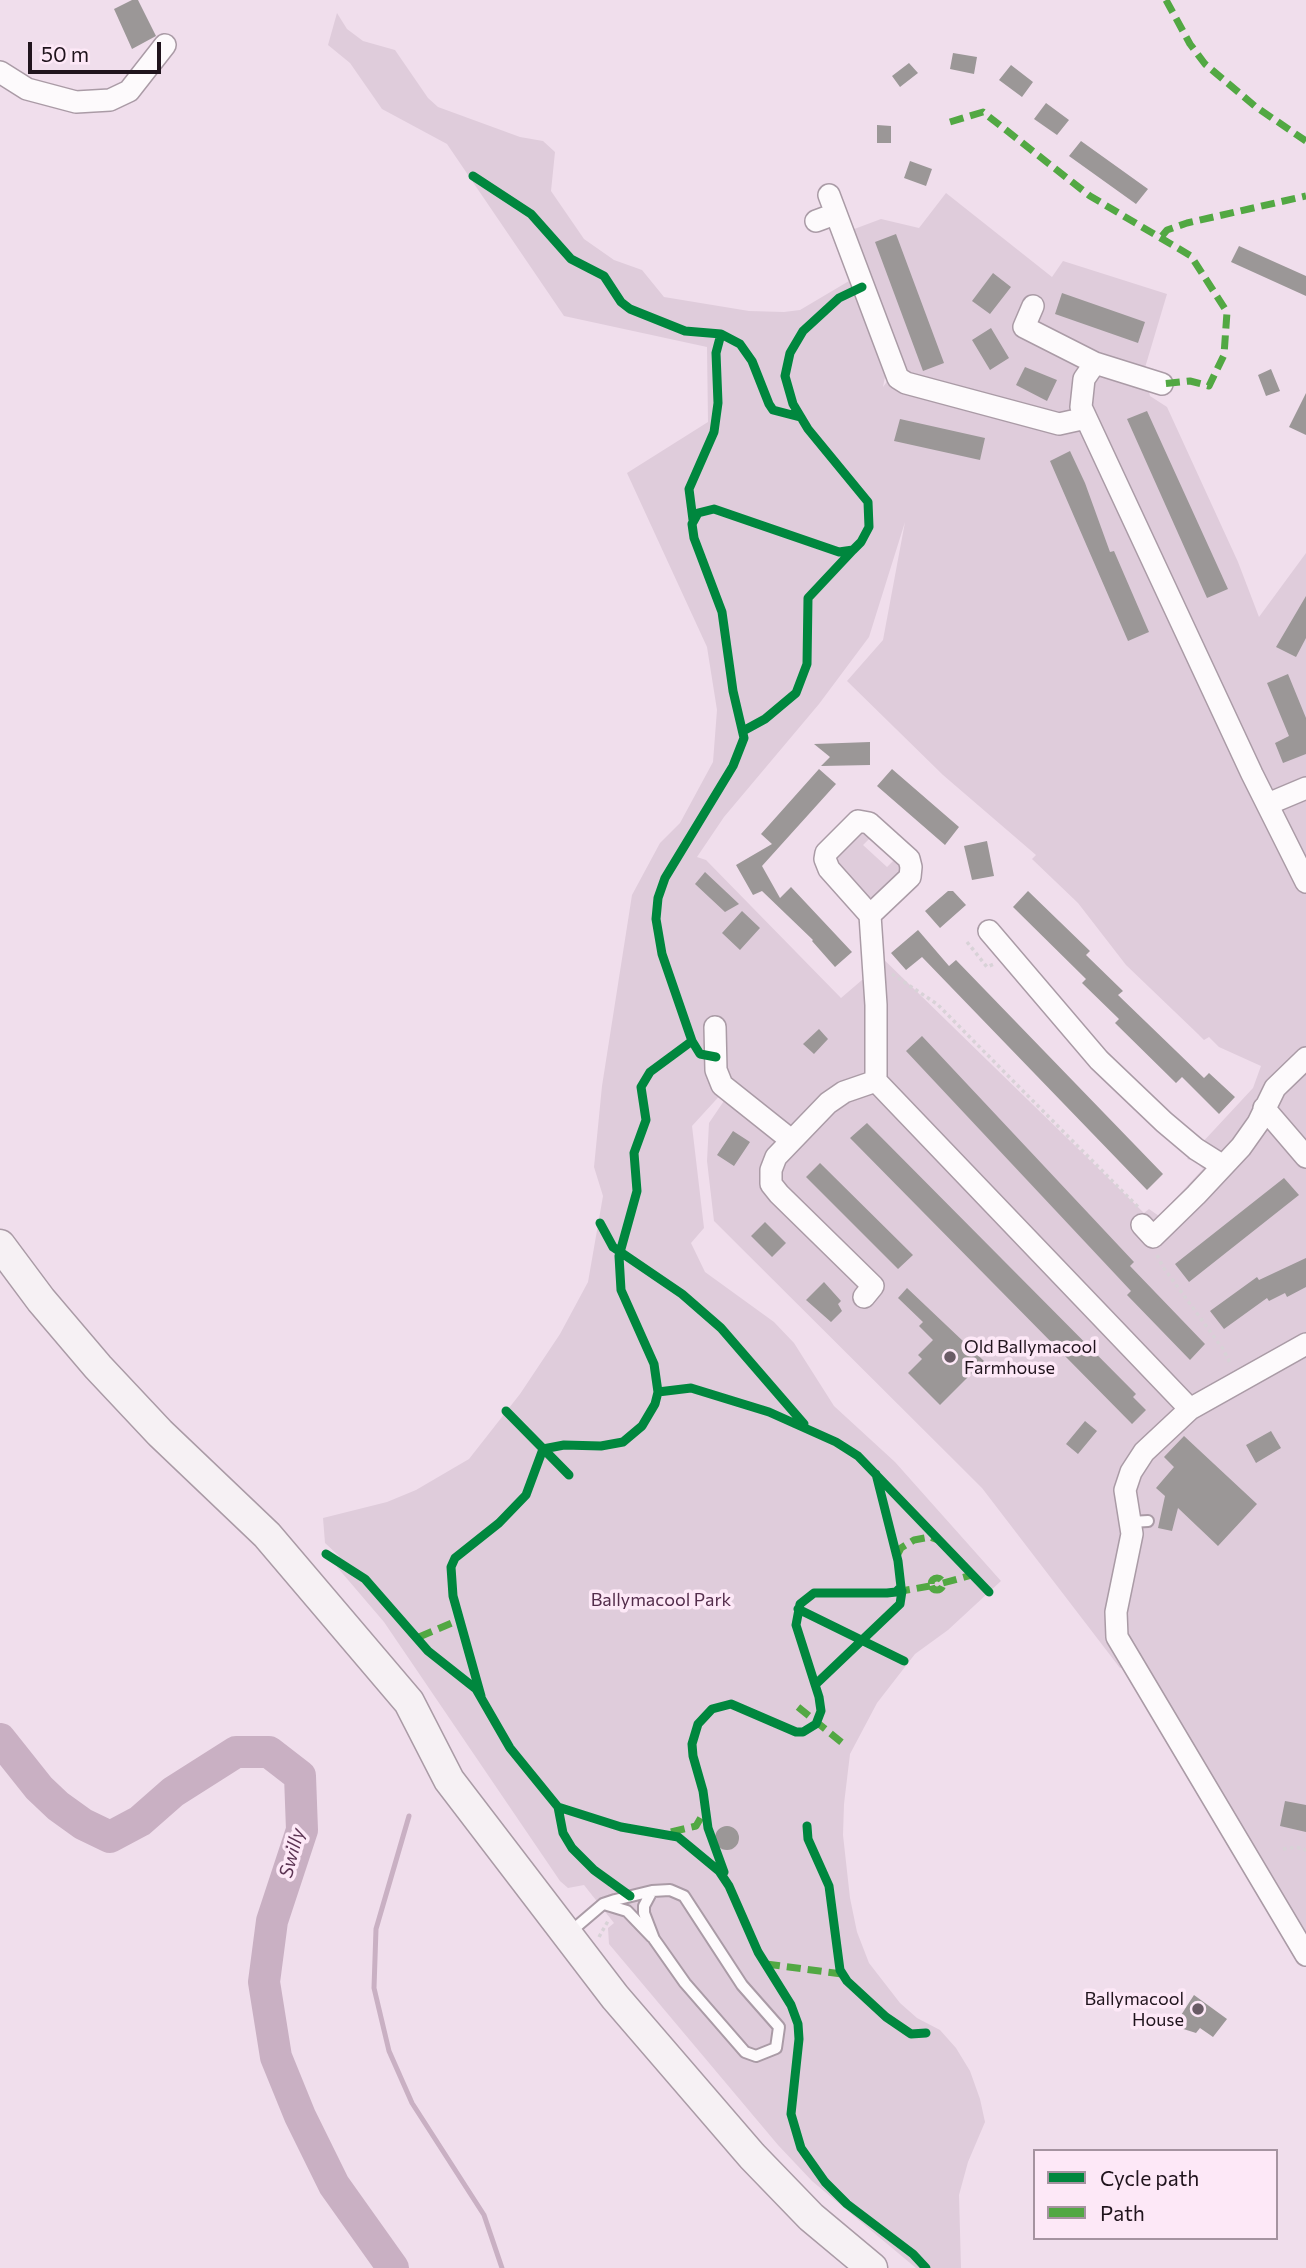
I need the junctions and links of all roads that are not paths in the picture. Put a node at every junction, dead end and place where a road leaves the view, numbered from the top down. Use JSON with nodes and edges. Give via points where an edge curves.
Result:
{"nodes":[{"id":1,"x":165,"y":45,"type":"dead end"},
{"id":2,"x":0,"y":72,"type":"edge"},
{"id":3,"x":827,"y":210,"type":"dead end"},
{"id":4,"x":1033,"y":306,"type":"dead end"},
{"id":5,"x":1095,"y":363,"type":"junction"},
{"id":6,"x":1162,"y":384,"type":"dead end"},
{"id":7,"x":1086,"y":418,"type":"junction"},
{"id":8,"x":1306,"y":789,"type":"edge"},
{"id":9,"x":1268,"y":804,"type":"junction"},
{"id":10,"x":1306,"y":882,"type":"edge"},
{"id":11,"x":870,"y":915,"type":"dead end"},
{"id":12,"x":989,"y":931,"type":"dead end"},
{"id":13,"x":715,"y":1027,"type":"dead end"},
{"id":14,"x":1306,"y":1058,"type":"edge"},
{"id":15,"x":876,"y":1081,"type":"junction"},
{"id":16,"x":1264,"y":1108,"type":"junction"},
{"id":17,"x":791,"y":1140,"type":"junction"},
{"id":18,"x":1306,"y":1157,"type":"edge"},
{"id":19,"x":1223,"y":1166,"type":"junction"},
{"id":20,"x":1142,"y":1225,"type":"road end"},
{"id":21,"x":0,"y":1245,"type":"edge"},
{"id":22,"x":863,"y":1297,"type":"dead end"},
{"id":23,"x":1306,"y":1344,"type":"edge"},
{"id":24,"x":1190,"y":1409,"type":"junction"},
{"id":25,"x":652,"y":1891,"type":"junction"},
{"id":26,"x":603,"y":1904,"type":"junction"},
{"id":27,"x":567,"y":1935,"type":"junction"},
{"id":28,"x":654,"y":1939,"type":"junction"},
{"id":29,"x":1306,"y":1955,"type":"edge"},
{"id":30,"x":872,"y":2268,"type":"edge"}],
"edges":[{"from":1,"to":2,"type":"street","via":[[129,91],[110,100],[76,102],[51,96],[27,89]]},
{"from":3,"to":7,"type":"street","via":[[898,377],[906,383],[1059,424]]},
{"from":4,"to":5,"type":"street","via":[[1024,327]]},
{"from":5,"to":6,"type":"street"},
{"from":5,"to":7,"type":"street","via":[[1080,392]]},
{"from":7,"to":9,"type":"street"},
{"from":8,"to":9,"type":"street"},
{"from":9,"to":10,"type":"street"},
{"from":11,"to":15,"type":"street"},
{"from":12,"to":19,"type":"street","via":[[1099,1060],[1164,1122]]},
{"from":13,"to":17,"type":"street","via":[[716,1070],[722,1085]]},
{"from":14,"to":16,"type":"street","via":[[1275,1087]]},
{"from":15,"to":17,"type":"street","via":[[844,1092]]},
{"from":15,"to":24,"type":"street"},
{"from":16,"to":18,"type":"street"},
{"from":16,"to":19,"type":"street","via":[[1241,1147]]},
{"from":17,"to":22,"type":"street","via":[[776,1157],[771,1184],[873,1286]]},
{"from":19,"to":20,"type":"street","via":[[1153,1237]]},
{"from":21,"to":27,"type":"main road","via":[[98,1367],[267,1535],[409,1702],[449,1780]]},
{"from":23,"to":24,"type":"street"},
{"from":24,"to":29,"type":"street","via":[[1144,1452],[1131,1472],[1125,1490],[1140,1521],[1132,1534],[1115,1625],[1122,1650]]},
{"from":25,"to":26,"type":"lane"},
{"from":25,"to":28,"type":"lane","via":[[644,1906]]},
{"from":25,"to":28,"type":"lane","via":[[670,1890],[684,1896],[742,1985],[779,2027],[776,2048],[755,2056],[745,2052],[705,2008]]},
{"from":26,"to":27,"type":"lane"},
{"from":26,"to":28,"type":"lane","via":[[627,1911]]},
{"from":27,"to":30,"type":"main road","via":[[752,2156],[811,2217]]}]}
